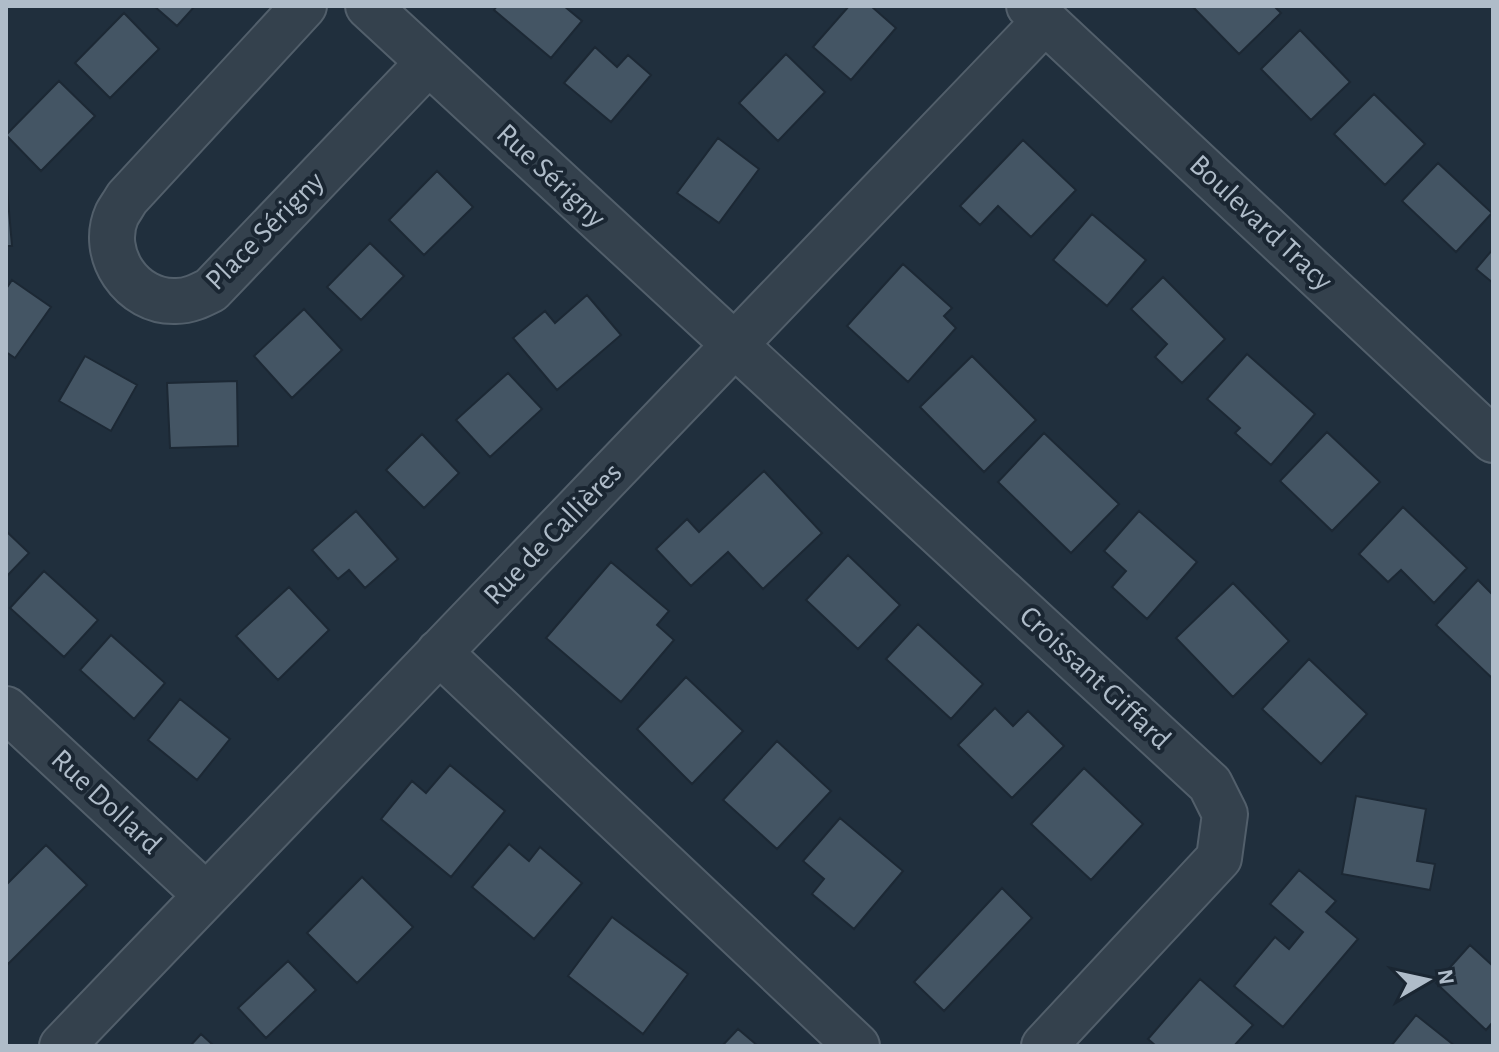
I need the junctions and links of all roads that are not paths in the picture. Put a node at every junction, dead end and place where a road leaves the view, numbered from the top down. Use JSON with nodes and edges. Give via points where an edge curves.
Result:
{"nodes":[{"id":1,"x":304,"y":6,"type":"edge"},
{"id":2,"x":368,"y":6,"type":"edge"},
{"id":3,"x":1037,"y":14,"type":"edge"},
{"id":4,"x":428,"y":63,"type":"junction"},
{"id":5,"x":734,"y":345,"type":"junction"},
{"id":6,"x":1493,"y":440,"type":"edge"},
{"id":7,"x":439,"y":652,"type":"junction"},
{"id":8,"x":6,"y":709,"type":"edge"},
{"id":9,"x":206,"y":895,"type":"junction"},
{"id":10,"x":62,"y":1046,"type":"edge"},
{"id":11,"x":857,"y":1046,"type":"edge"},
{"id":12,"x":1044,"y":1046,"type":"edge"}],
"edges":[{"from":1,"to":4,"type":"street","name":"Place Sérigny","via":[[117,215],[114,255],[122,273],[153,298],[173,302],[211,290]]},
{"from":2,"to":4,"type":"street","name":"Rue Sérigny"},
{"from":3,"to":5,"type":"street","name":"Rue de Callières"},
{"from":3,"to":6,"type":"street","name":"Boulevard Tracy"},
{"from":4,"to":5,"type":"street","name":"Rue Sérigny"},
{"from":5,"to":7,"type":"street","name":"Rue de Callières"},
{"from":5,"to":12,"type":"street","name":"Croissant Giffard","via":[[1210,784],[1225,814],[1219,858]]},
{"from":7,"to":9,"type":"street","name":"Rue de Callières"},
{"from":7,"to":11,"type":"street"},
{"from":8,"to":9,"type":"street","name":"Rue Dollard"},
{"from":9,"to":10,"type":"street","name":"Rue de Callières"}]}
